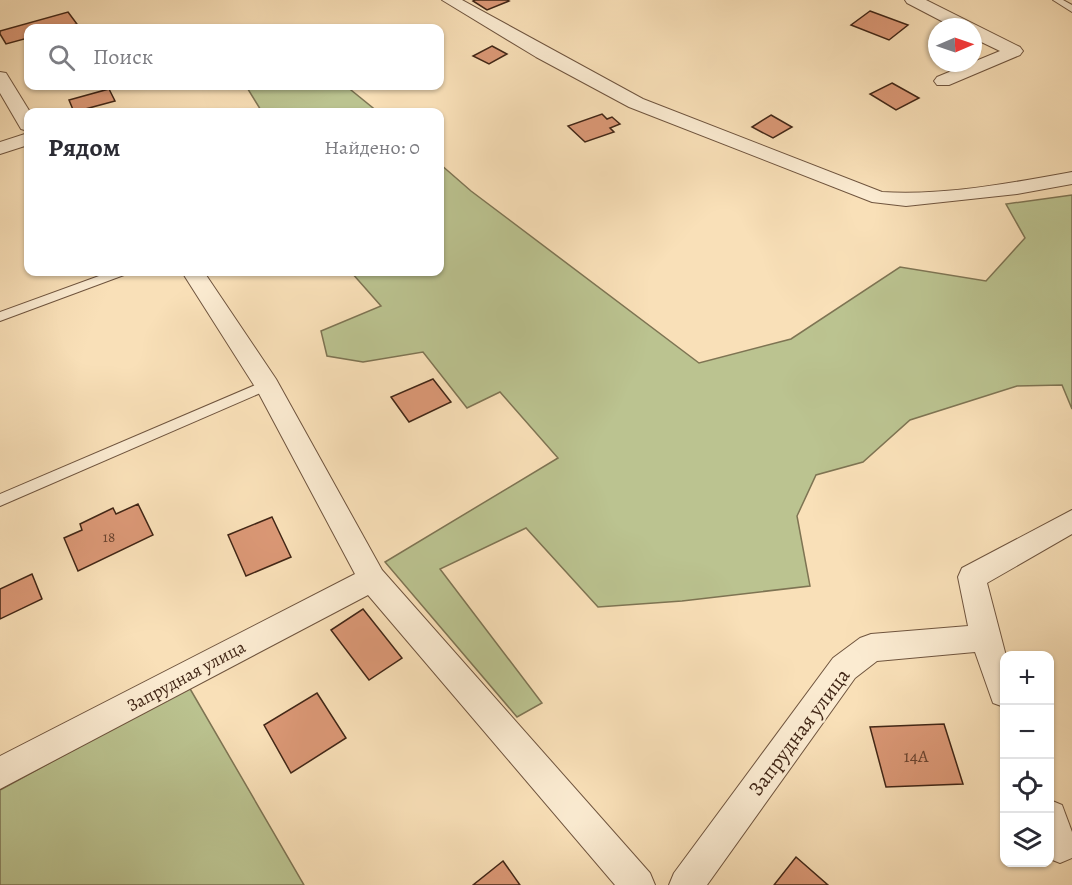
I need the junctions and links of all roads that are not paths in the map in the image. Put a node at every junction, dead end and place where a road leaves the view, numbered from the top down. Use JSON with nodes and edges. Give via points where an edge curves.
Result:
{"nodes":[{"id":1,"x":450,"y":0,"type":"edge"},
{"id":2,"x":913,"y":0,"type":"edge"},
{"id":3,"x":1057,"y":0,"type":"edge"},
{"id":4,"x":1072,"y":9,"type":"edge"},
{"id":5,"x":948,"y":18,"type":"edge"},
{"id":6,"x":982,"y":35,"type":"edge"},
{"id":7,"x":982,"y":65,"type":"edge"},
{"id":8,"x":964,"y":72,"type":"edge"},
{"id":9,"x":0,"y":76,"type":"edge"},
{"id":10,"x":943,"y":81,"type":"dead end"},
{"id":11,"x":24,"y":118,"type":"edge"},
{"id":12,"x":24,"y":140,"type":"edge"},
{"id":13,"x":0,"y":148,"type":"edge"},
{"id":14,"x":1072,"y":178,"type":"edge"},
{"id":15,"x":109,"y":276,"type":"edge"},
{"id":16,"x":196,"y":276,"type":"edge"},
{"id":17,"x":0,"y":317,"type":"edge"},
{"id":18,"x":267,"y":385,"type":"junction"},
{"id":19,"x":0,"y":500,"type":"edge"},
{"id":20,"x":1072,"y":521,"type":"edge"},
{"id":21,"x":372,"y":579,"type":"junction"},
{"id":22,"x":985,"y":639,"type":"junction"},
{"id":23,"x":1000,"y":680,"type":"edge"},
{"id":24,"x":0,"y":773,"type":"edge"},
{"id":25,"x":638,"y":885,"type":"edge"},
{"id":26,"x":686,"y":885,"type":"edge"}],
"edges":[{"from":1,"to":14,"type":"street","via":[[636,103],[879,198],[906,200]]},
{"from":2,"to":5,"type":"street"},
{"from":3,"to":4,"type":"lane"},
{"from":6,"to":7,"type":"street","via":[[1014,51]]},
{"from":8,"to":10,"type":"street"},
{"from":9,"to":11,"type":"street"},
{"from":12,"to":13,"type":"street"},
{"from":15,"to":17,"type":"lane"},
{"from":16,"to":18,"type":"street"},
{"from":18,"to":19,"type":"lane"},
{"from":18,"to":21,"type":"street"},
{"from":20,"to":22,"type":"street","via":[[972,578]]},
{"from":21,"to":24,"type":"street","name":"Запрудная улица"},
{"from":21,"to":25,"type":"street"},
{"from":22,"to":23,"type":"street"},
{"from":22,"to":26,"type":"street","name":"Запрудная улица","via":[[872,648],[844,668]]}]}
